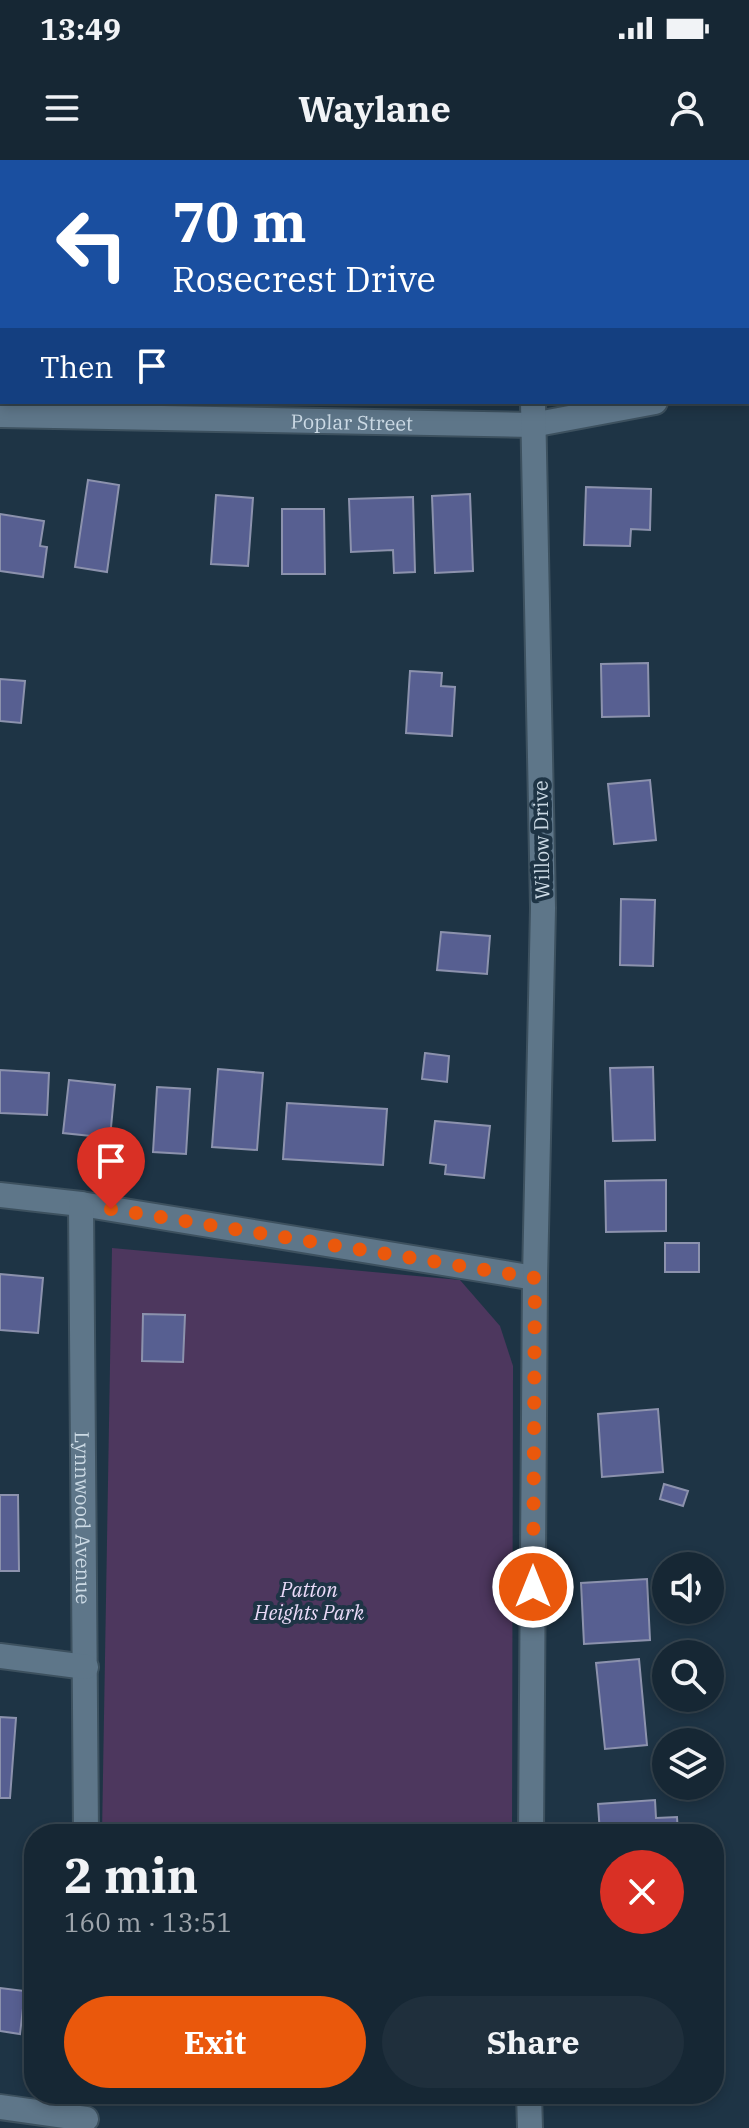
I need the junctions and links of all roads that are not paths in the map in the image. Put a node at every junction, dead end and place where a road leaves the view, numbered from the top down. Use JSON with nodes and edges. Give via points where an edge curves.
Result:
{"nodes":[{"id":1,"x":634,"y":404,"type":"edge"},
{"id":2,"x":532,"y":414,"type":"edge"},
{"id":3,"x":0,"y":415,"type":"edge"},
{"id":4,"x":0,"y":1195,"type":"edge"},
{"id":5,"x":81,"y":1204,"type":"junction"},
{"id":6,"x":535,"y":1278,"type":"junction"},
{"id":7,"x":0,"y":1656,"type":"edge"},
{"id":8,"x":86,"y":1667,"type":"junction"},
{"id":9,"x":86,"y":1824,"type":"edge"},
{"id":10,"x":531,"y":1824,"type":"edge"},
{"id":11,"x":529,"y":2104,"type":"edge"},
{"id":12,"x":0,"y":2107,"type":"edge"},
{"id":13,"x":86,"y":2114,"type":"edge"},
{"id":14,"x":530,"y":2128,"type":"edge"}],
"edges":[{"from":1,"to":2,"type":"street","name":"Poplar Street"},
{"from":2,"to":3,"type":"street","name":"Poplar Street"},
{"from":2,"to":6,"type":"street","name":"Willow Drive","via":[[543,908]]},
{"from":4,"to":5,"type":"street"},
{"from":5,"to":6,"type":"street"},
{"from":5,"to":8,"type":"street","name":"Lynnwood Avenue"},
{"from":6,"to":10,"type":"street","name":"Willow Drive"},
{"from":7,"to":8,"type":"street"},
{"from":8,"to":9,"type":"street","name":"Lynnwood Avenue"},
{"from":11,"to":14,"type":"street"},
{"from":12,"to":13,"type":"street"}]}
